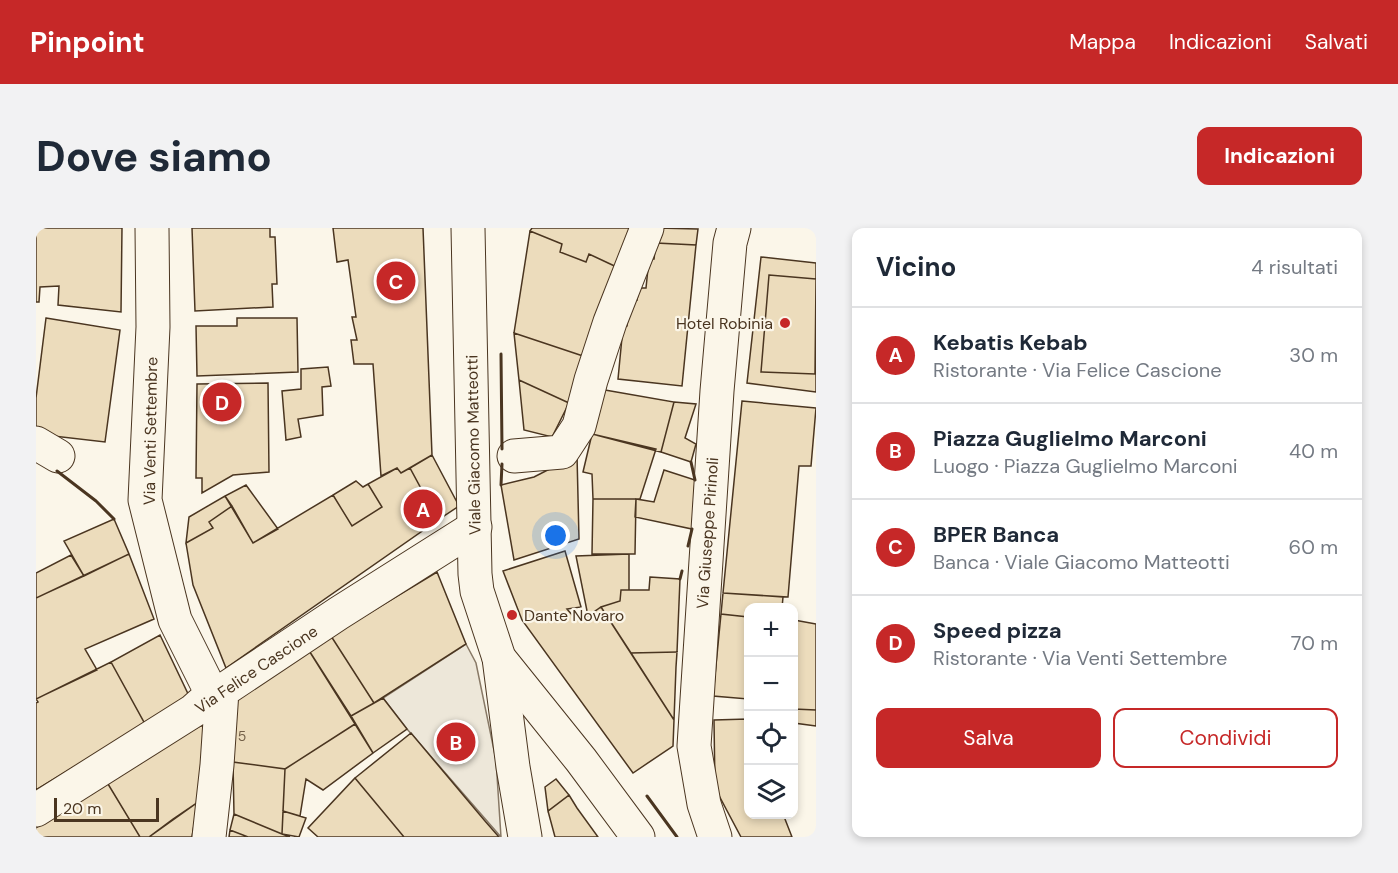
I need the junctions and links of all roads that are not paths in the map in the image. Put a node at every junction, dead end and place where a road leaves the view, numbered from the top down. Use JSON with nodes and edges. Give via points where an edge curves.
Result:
{"nodes":[{"id":1,"x":152,"y":228,"type":"edge"},
{"id":2,"x":468,"y":228,"type":"edge"},
{"id":3,"x":647,"y":228,"type":"edge"},
{"id":4,"x":734,"y":228,"type":"edge"},
{"id":5,"x":514,"y":456,"type":"dead end"},
{"id":6,"x":475,"y":526,"type":"junction"},
{"id":7,"x":499,"y":658,"type":"junction"},
{"id":8,"x":217,"y":692,"type":"junction"},
{"id":9,"x":36,"y":810,"type":"edge"},
{"id":10,"x":522,"y":823,"type":"edge"},
{"id":11,"x":209,"y":837,"type":"edge"},
{"id":12,"x":638,"y":837,"type":"edge"},
{"id":13,"x":715,"y":837,"type":"edge"}],
"edges":[{"from":1,"to":8,"type":"street","name":"Via Venti Settembre","via":[[153,327],[145,500],[175,620]]},
{"from":2,"to":6,"type":"street","name":"Viale Giacomo Matteotti"},
{"from":3,"to":5,"type":"street","via":[[610,322],[579,426],[562,452]]},
{"from":4,"to":13,"type":"street","name":"Via Giuseppe Pirinoli","via":[[717,391],[694,746],[704,804]]},
{"from":6,"to":7,"type":"street","name":"Viale Giacomo Matteotti","via":[[477,591]]},
{"from":6,"to":8,"type":"street","name":"Via Felice Cascione"},
{"from":7,"to":10,"type":"street"},
{"from":7,"to":12,"type":"street"},
{"from":8,"to":9,"type":"street","name":"Via Felice Cascione"},
{"from":8,"to":11,"type":"street","via":[[218,765]]}]}
